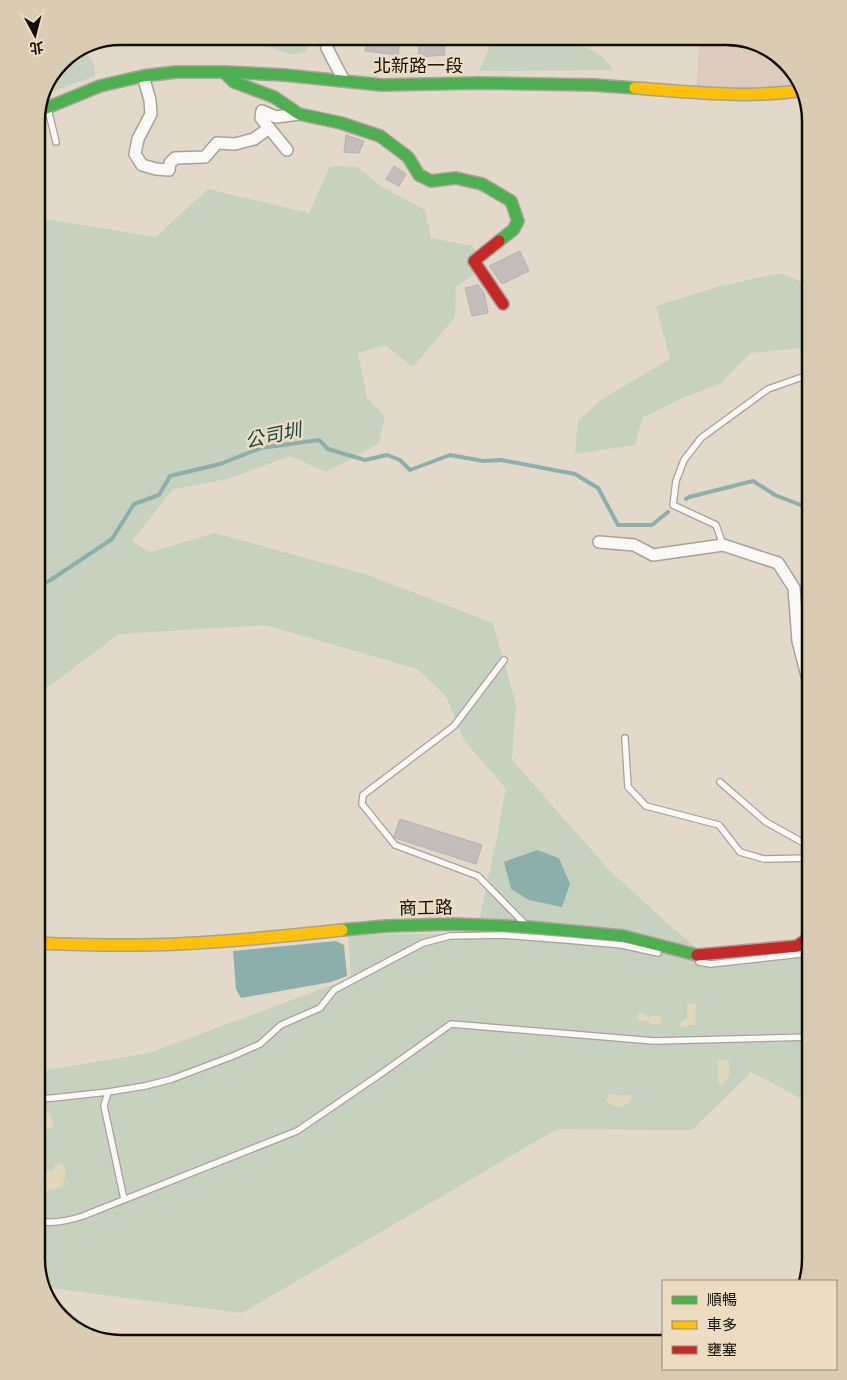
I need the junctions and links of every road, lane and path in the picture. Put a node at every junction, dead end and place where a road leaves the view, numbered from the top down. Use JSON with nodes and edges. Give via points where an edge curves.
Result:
{"nodes":[{"id":1,"x":327,"y":45,"type":"edge"},
{"id":2,"x":224,"y":72,"type":"junction"},
{"id":3,"x":143,"y":76,"type":"junction"},
{"id":4,"x":344,"y":81,"type":"junction"},
{"id":5,"x":796,"y":91,"type":"edge"},
{"id":6,"x":47,"y":108,"type":"edge"},
{"id":7,"x":299,"y":114,"type":"junction"},
{"id":8,"x":45,"y":115,"type":"edge"},
{"id":9,"x":270,"y":128,"type":"junction"},
{"id":10,"x":56,"y":142,"type":"dead end"},
{"id":11,"x":287,"y":150,"type":"dead end"},
{"id":12,"x":504,"y":304,"type":"dead end"},
{"id":13,"x":802,"y":377,"type":"edge"},
{"id":14,"x":599,"y":542,"type":"dead end"},
{"id":15,"x":723,"y":545,"type":"junction"},
{"id":16,"x":802,"y":656,"type":"edge"},
{"id":17,"x":504,"y":660,"type":"dead end"},
{"id":18,"x":625,"y":738,"type":"dead end"},
{"id":19,"x":720,"y":782,"type":"dead end"},
{"id":20,"x":802,"y":842,"type":"edge"},
{"id":21,"x":802,"y":858,"type":"edge"},
{"id":22,"x":528,"y":927,"type":"junction"},
{"id":23,"x":802,"y":942,"type":"edge"},
{"id":24,"x":45,"y":943,"type":"edge"},
{"id":25,"x":661,"y":954,"type":"dead end"},
{"id":26,"x":802,"y":954,"type":"edge"},
{"id":27,"x":691,"y":960,"type":"dead end"},
{"id":28,"x":802,"y":1037,"type":"edge"},
{"id":29,"x":108,"y":1092,"type":"junction"},
{"id":30,"x":45,"y":1098,"type":"edge"},
{"id":31,"x":124,"y":1199,"type":"junction"},
{"id":32,"x":45,"y":1222,"type":"edge"}],
"edges":[{"from":1,"to":4,"type":"street"},
{"from":2,"to":3,"type":"street","name":"北新路一段"},
{"from":2,"to":4,"type":"street","name":"北新路一段"},
{"from":2,"to":7,"type":"street","via":[[234,82],[274,97]]},
{"from":3,"to":6,"type":"street","name":"北新路一段","via":[[100,86]]},
{"from":3,"to":9,"type":"street","via":[[151,114],[136,146],[135,154],[142,165],[169,170],[175,158],[206,157],[217,143],[236,144],[254,140]]},
{"from":4,"to":5,"type":"street","name":"北新路一段","via":[[382,85],[594,85],[729,96]]},
{"from":7,"to":9,"type":"street","via":[[276,117],[262,111],[261,118]]},
{"from":7,"to":12,"type":"street","via":[[380,136],[408,157],[419,175],[431,181],[456,178],[482,184],[511,201],[518,221],[513,230],[474,261]]},
{"from":8,"to":10,"type":"lane"},
{"from":9,"to":11,"type":"street"},
{"from":13,"to":15,"type":"lane","via":[[768,389],[701,438],[684,460],[676,482],[673,505],[716,525]]},
{"from":14,"to":15,"type":"street","via":[[634,545],[653,555]]},
{"from":15,"to":16,"type":"street","via":[[778,564],[794,588]]},
{"from":17,"to":22,"type":"lane","via":[[454,726],[363,795],[362,804],[395,845],[478,876]]},
{"from":18,"to":21,"type":"lane","via":[[628,787],[646,806],[719,825],[740,852],[764,859]]},
{"from":19,"to":20,"type":"lane","via":[[766,822]]},
{"from":22,"to":23,"type":"street","name":"商工路","via":[[623,936],[700,956],[797,946]]},
{"from":22,"to":24,"type":"street","name":"商工路","via":[[386,926],[177,944]]},
{"from":25,"to":29,"type":"lane","via":[[622,946],[503,935],[450,936],[423,943],[334,990],[320,1008],[281,1025],[260,1044],[172,1078]]},
{"from":26,"to":27,"type":"lane","via":[[710,964]]},
{"from":28,"to":31,"type":"lane","via":[[654,1041],[451,1024],[297,1131]]},
{"from":29,"to":30,"type":"lane"},
{"from":29,"to":31,"type":"lane","via":[[104,1106]]},
{"from":31,"to":32,"type":"lane","via":[[63,1222]]}]}
